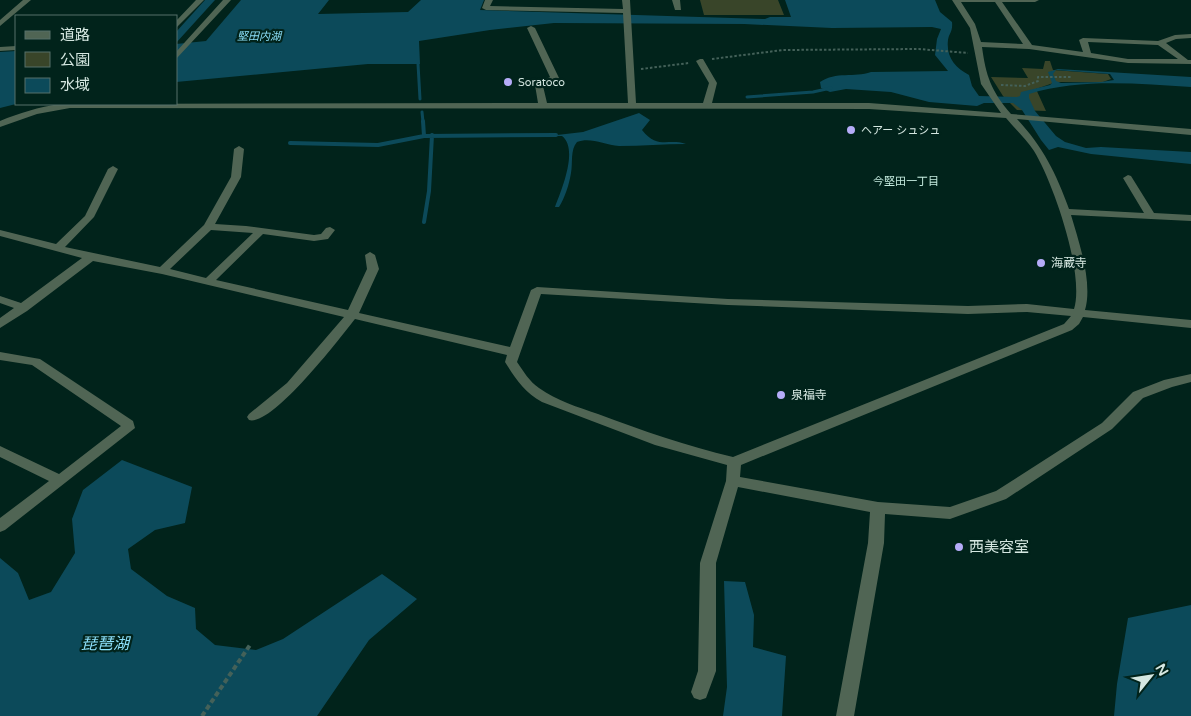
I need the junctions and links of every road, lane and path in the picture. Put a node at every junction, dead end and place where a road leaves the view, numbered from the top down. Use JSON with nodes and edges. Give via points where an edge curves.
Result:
{"nodes":[{"id":1,"x":27,"y":0,"type":"edge"},
{"id":2,"x":200,"y":0,"type":"edge"},
{"id":3,"x":226,"y":0,"type":"edge"},
{"id":4,"x":489,"y":0,"type":"edge"},
{"id":5,"x":626,"y":0,"type":"edge"},
{"id":6,"x":676,"y":0,"type":"edge"},
{"id":7,"x":956,"y":0,"type":"edge"},
{"id":8,"x":1003,"y":0,"type":"edge"},
{"id":9,"x":1035,"y":0,"type":"edge"},
{"id":10,"x":678,"y":8,"type":"dead end"},
{"id":11,"x":627,"y":13,"type":"junction"},
{"id":12,"x":8,"y":17,"type":"edge"},
{"id":13,"x":178,"y":17,"type":"edge"},
{"id":14,"x":185,"y":17,"type":"junction"},
{"id":15,"x":0,"y":24,"type":"edge"},
{"id":16,"x":178,"y":24,"type":"edge"},
{"id":17,"x":531,"y":28,"type":"dead end"},
{"id":18,"x":1191,"y":36,"type":"edge"},
{"id":19,"x":1158,"y":43,"type":"junction"},
{"id":20,"x":977,"y":44,"type":"junction"},
{"id":21,"x":1029,"y":47,"type":"junction"},
{"id":22,"x":15,"y":48,"type":"edge"},
{"id":23,"x":0,"y":49,"type":"edge"},
{"id":24,"x":957,"y":52,"type":"dead end"},
{"id":25,"x":178,"y":55,"type":"edge"},
{"id":26,"x":1088,"y":55,"type":"junction"},
{"id":27,"x":700,"y":61,"type":"junction"},
{"id":28,"x":1188,"y":62,"type":"edge"},
{"id":29,"x":630,"y":69,"type":"junction"},
{"id":30,"x":1072,"y":77,"type":"dead end"},
{"id":31,"x":986,"y":83,"type":"junction"},
{"id":32,"x":134,"y":105,"type":"edge"},
{"id":33,"x":632,"y":105,"type":"junction"},
{"id":34,"x":543,"y":106,"type":"junction"},
{"id":35,"x":707,"y":106,"type":"junction"},
{"id":36,"x":1010,"y":116,"type":"junction"},
{"id":37,"x":0,"y":124,"type":"edge"},
{"id":38,"x":1191,"y":132,"type":"edge"},
{"id":39,"x":239,"y":150,"type":"dead end"},
{"id":40,"x":113,"y":169,"type":"dead end"},
{"id":41,"x":1128,"y":178,"type":"dead end"},
{"id":42,"x":1064,"y":212,"type":"junction"},
{"id":43,"x":1151,"y":216,"type":"junction"},
{"id":44,"x":1191,"y":218,"type":"edge"},
{"id":45,"x":208,"y":227,"type":"junction"},
{"id":46,"x":261,"y":230,"type":"junction"},
{"id":47,"x":330,"y":230,"type":"dead end"},
{"id":48,"x":0,"y":233,"type":"edge"},
{"id":49,"x":58,"y":248,"type":"junction"},
{"id":50,"x":370,"y":255,"type":"dead end"},
{"id":51,"x":91,"y":257,"type":"junction"},
{"id":52,"x":162,"y":271,"type":"junction"},
{"id":53,"x":208,"y":282,"type":"junction"},
{"id":54,"x":0,"y":299,"type":"edge"},
{"id":55,"x":23,"y":308,"type":"junction"},
{"id":56,"x":1078,"y":313,"type":"junction"},
{"id":57,"x":352,"y":315,"type":"junction"},
{"id":58,"x":0,"y":324,"type":"edge"},
{"id":59,"x":1191,"y":324,"type":"edge"},
{"id":60,"x":513,"y":352,"type":"junction"},
{"id":61,"x":0,"y":356,"type":"edge"},
{"id":62,"x":1191,"y":378,"type":"edge"},
{"id":63,"x":254,"y":417,"type":"dead end"},
{"id":64,"x":0,"y":450,"type":"edge"},
{"id":65,"x":734,"y":462,"type":"junction"},
{"id":66,"x":59,"y":480,"type":"junction"},
{"id":67,"x":733,"y":481,"type":"junction"},
{"id":68,"x":878,"y":508,"type":"junction"},
{"id":69,"x":0,"y":526,"type":"edge"},
{"id":70,"x":250,"y":645,"type":"dead end"},
{"id":71,"x":700,"y":692,"type":"dead end"},
{"id":72,"x":202,"y":716,"type":"edge"},
{"id":73,"x":846,"y":716,"type":"edge"}],
"edges":[{"from":1,"to":12,"type":"street"},
{"from":2,"to":14,"type":"street"},
{"from":3,"to":25,"type":"street"},
{"from":4,"to":11,"type":"street","via":[[486,8]]},
{"from":5,"to":11,"type":"street"},
{"from":6,"to":10,"type":"street"},
{"from":7,"to":8,"type":"street"},
{"from":7,"to":20,"type":"street","via":[[970,20]]},
{"from":8,"to":9,"type":"street"},
{"from":8,"to":21,"type":"street"},
{"from":11,"to":29,"type":"street"},
{"from":12,"to":15,"type":"street"},
{"from":13,"to":14,"type":"street"},
{"from":14,"to":16,"type":"street"},
{"from":17,"to":34,"type":"street","via":[[555,78],[539,84]]},
{"from":18,"to":19,"type":"street"},
{"from":19,"to":26,"type":"street","via":[[1083,40]]},
{"from":19,"to":28,"type":"street"},
{"from":20,"to":21,"type":"street"},
{"from":20,"to":31,"type":"street"},
{"from":21,"to":26,"type":"street"},
{"from":22,"to":23,"type":"street"},
{"from":24,"to":27,"type":"path","via":[[783,50]]},
{"from":26,"to":28,"type":"street","via":[[1128,61]]},
{"from":27,"to":29,"type":"path"},
{"from":27,"to":35,"type":"street","via":[[713,83]]},
{"from":29,"to":33,"type":"street"},
{"from":30,"to":31,"type":"path","via":[[1038,78],[1035,83],[1025,86]]},
{"from":31,"to":36,"type":"street"},
{"from":32,"to":34,"type":"street"},
{"from":32,"to":37,"type":"street","via":[[50,107]]},
{"from":33,"to":34,"type":"street"},
{"from":33,"to":35,"type":"street"},
{"from":35,"to":36,"type":"street","via":[[869,106]]},
{"from":36,"to":38,"type":"street"},
{"from":36,"to":42,"type":"street","via":[[1038,150]]},
{"from":39,"to":45,"type":"street","via":[[236,177]]},
{"from":40,"to":49,"type":"street","via":[[89,217]]},
{"from":41,"to":43,"type":"street"},
{"from":42,"to":43,"type":"street"},
{"from":42,"to":56,"type":"street","via":[[1080,266],[1082,297]]},
{"from":43,"to":44,"type":"street"},
{"from":45,"to":46,"type":"street"},
{"from":45,"to":52,"type":"street"},
{"from":46,"to":47,"type":"street","via":[[314,238],[324,237]]},
{"from":46,"to":53,"type":"street"},
{"from":48,"to":49,"type":"street"},
{"from":49,"to":51,"type":"street"},
{"from":50,"to":57,"type":"street","via":[[373,269]]},
{"from":51,"to":52,"type":"street"},
{"from":51,"to":55,"type":"street"},
{"from":52,"to":53,"type":"street"},
{"from":53,"to":57,"type":"street"},
{"from":54,"to":55,"type":"street"},
{"from":55,"to":58,"type":"street"},
{"from":56,"to":59,"type":"street"},
{"from":56,"to":60,"type":"street","via":[[1027,308],[968,310],[728,302],[537,290]]},
{"from":56,"to":65,"type":"street","via":[[1068,327]]},
{"from":57,"to":60,"type":"street"},
{"from":57,"to":63,"type":"street","via":[[292,386]]},
{"from":60,"to":65,"type":"street","via":[[511,362],[526,384],[560,405],[706,456]]},
{"from":61,"to":66,"type":"street","via":[[36,362],[128,424],[128,428]]},
{"from":62,"to":68,"type":"street","via":[[1138,396],[1107,426],[1001,495],[950,513]]},
{"from":64,"to":66,"type":"street"},
{"from":65,"to":67,"type":"street"},
{"from":66,"to":69,"type":"street"},
{"from":67,"to":68,"type":"street"},
{"from":67,"to":71,"type":"street","via":[[708,563],[707,671]]},
{"from":68,"to":73,"type":"street","via":[[876,543]]},
{"from":70,"to":72,"type":"path"}]}
